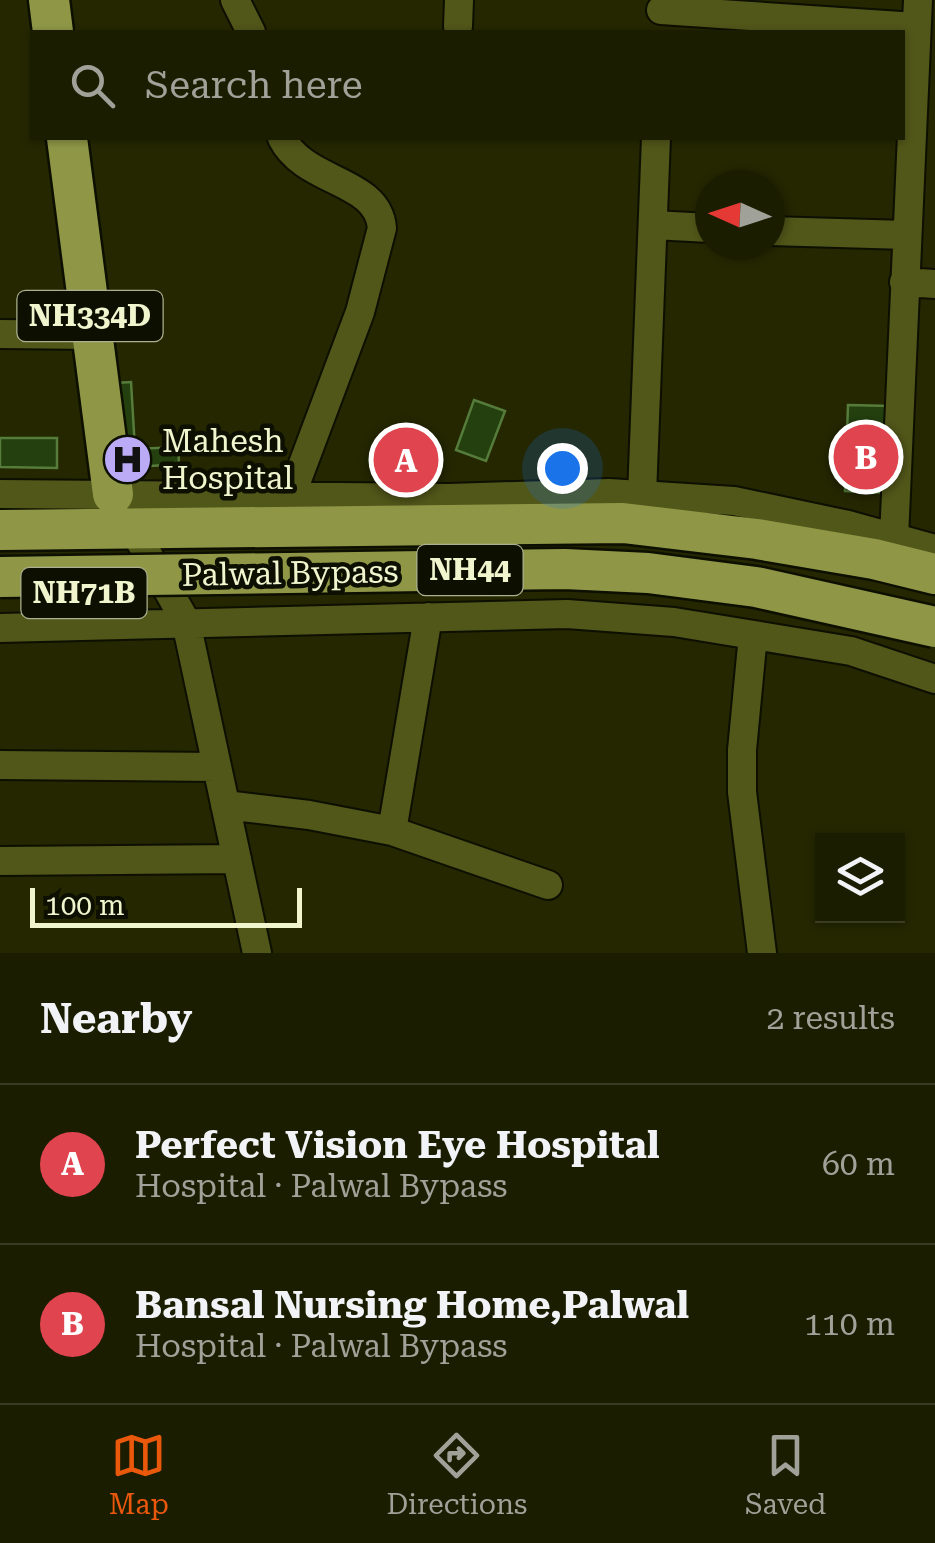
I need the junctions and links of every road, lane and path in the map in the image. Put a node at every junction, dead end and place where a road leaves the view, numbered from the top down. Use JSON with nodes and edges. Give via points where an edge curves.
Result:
{"nodes":[{"id":1,"x":49,"y":0,"type":"edge"},
{"id":2,"x":661,"y":14,"type":"edge"},
{"id":3,"x":917,"y":14,"type":"edge"},
{"id":4,"x":53,"y":30,"type":"edge"},
{"id":5,"x":67,"y":140,"type":"edge"},
{"id":6,"x":283,"y":140,"type":"edge"},
{"id":7,"x":656,"y":140,"type":"edge"},
{"id":8,"x":654,"y":225,"type":"junction"},
{"id":9,"x":695,"y":227,"type":"edge"},
{"id":10,"x":785,"y":232,"type":"edge"},
{"id":11,"x":906,"y":236,"type":"junction"},
{"id":12,"x":904,"y":282,"type":"junction"},
{"id":13,"x":935,"y":284,"type":"edge"},
{"id":14,"x":0,"y":334,"type":"edge"},
{"id":15,"x":92,"y":334,"type":"junction"},
{"id":16,"x":0,"y":494,"type":"edge"},
{"id":17,"x":642,"y":495,"type":"junction"},
{"id":18,"x":291,"y":496,"type":"junction"},
{"id":19,"x":123,"y":511,"type":"junction"},
{"id":20,"x":0,"y":530,"type":"edge"},
{"id":21,"x":894,"y":538,"type":"junction"},
{"id":22,"x":935,"y":550,"type":"edge"},
{"id":23,"x":0,"y":553,"type":"edge"},
{"id":24,"x":935,"y":574,"type":"edge"},
{"id":25,"x":0,"y":577,"type":"edge"},
{"id":26,"x":0,"y":594,"type":"edge"},
{"id":27,"x":935,"y":600,"type":"edge"},
{"id":28,"x":177,"y":606,"type":"junction"},
{"id":29,"x":428,"y":617,"type":"junction"},
{"id":30,"x":935,"y":627,"type":"edge"},
{"id":31,"x":0,"y":628,"type":"edge"},
{"id":32,"x":753,"y":635,"type":"junction"},
{"id":33,"x":935,"y":640,"type":"edge"},
{"id":34,"x":935,"y":679,"type":"edge"},
{"id":35,"x":0,"y":765,"type":"edge"},
{"id":36,"x":217,"y":767,"type":"junction"},
{"id":37,"x":226,"y":806,"type":"junction"},
{"id":38,"x":392,"y":831,"type":"junction"},
{"id":39,"x":237,"y":858,"type":"junction"},
{"id":40,"x":0,"y":861,"type":"edge"},
{"id":41,"x":548,"y":885,"type":"dead end"},
{"id":42,"x":257,"y":953,"type":"edge"},
{"id":43,"x":762,"y":953,"type":"edge"}],
"edges":[{"from":1,"to":4,"type":"highway"},
{"from":2,"to":3,"type":"street"},
{"from":3,"to":11,"type":"street"},
{"from":5,"to":15,"type":"highway","number":"NH334D"},
{"from":6,"to":18,"type":"street","via":[[295,158],[373,202],[382,217],[366,294]]},
{"from":7,"to":8,"type":"street"},
{"from":8,"to":9,"type":"street"},
{"from":8,"to":17,"type":"street"},
{"from":10,"to":11,"type":"street"},
{"from":11,"to":12,"type":"street"},
{"from":12,"to":13,"type":"street"},
{"from":12,"to":21,"type":"street"},
{"from":14,"to":15,"type":"street"},
{"from":15,"to":19,"type":"highway","number":"NH334D"},
{"from":16,"to":19,"type":"street"},
{"from":17,"to":18,"type":"street"},
{"from":17,"to":21,"type":"street","via":[[734,500]]},
{"from":18,"to":19,"type":"street"},
{"from":19,"to":20,"type":"highway"},
{"from":19,"to":24,"type":"highway","via":[[623,523],[757,539]]},
{"from":19,"to":28,"type":"street","number":"NH334D"},
{"from":21,"to":22,"type":"street"},
{"from":23,"to":27,"type":"highway","name":"Palwal Bypass","number":"NH44","via":[[621,546],[794,568]]},
{"from":25,"to":30,"type":"highway","name":"Palwal Bypass","number":"NH44","bridge":true,"via":[[631,572],[756,588]]},
{"from":26,"to":28,"type":"highway","number":"NH71B"},
{"from":28,"to":29,"type":"street"},
{"from":28,"to":31,"type":"street"},
{"from":28,"to":33,"type":"highway","number":"NH71B","via":[[629,587],[761,600]]},
{"from":28,"to":36,"type":"street"},
{"from":29,"to":32,"type":"street","via":[[567,614]]},
{"from":29,"to":38,"type":"street"},
{"from":32,"to":34,"type":"street","via":[[851,652]]},
{"from":32,"to":43,"type":"street","via":[[742,792]]},
{"from":35,"to":36,"type":"street"},
{"from":36,"to":37,"type":"street"},
{"from":37,"to":38,"type":"street"},
{"from":37,"to":39,"type":"street"},
{"from":38,"to":41,"type":"street"},
{"from":39,"to":40,"type":"street"},
{"from":39,"to":42,"type":"street"}]}
